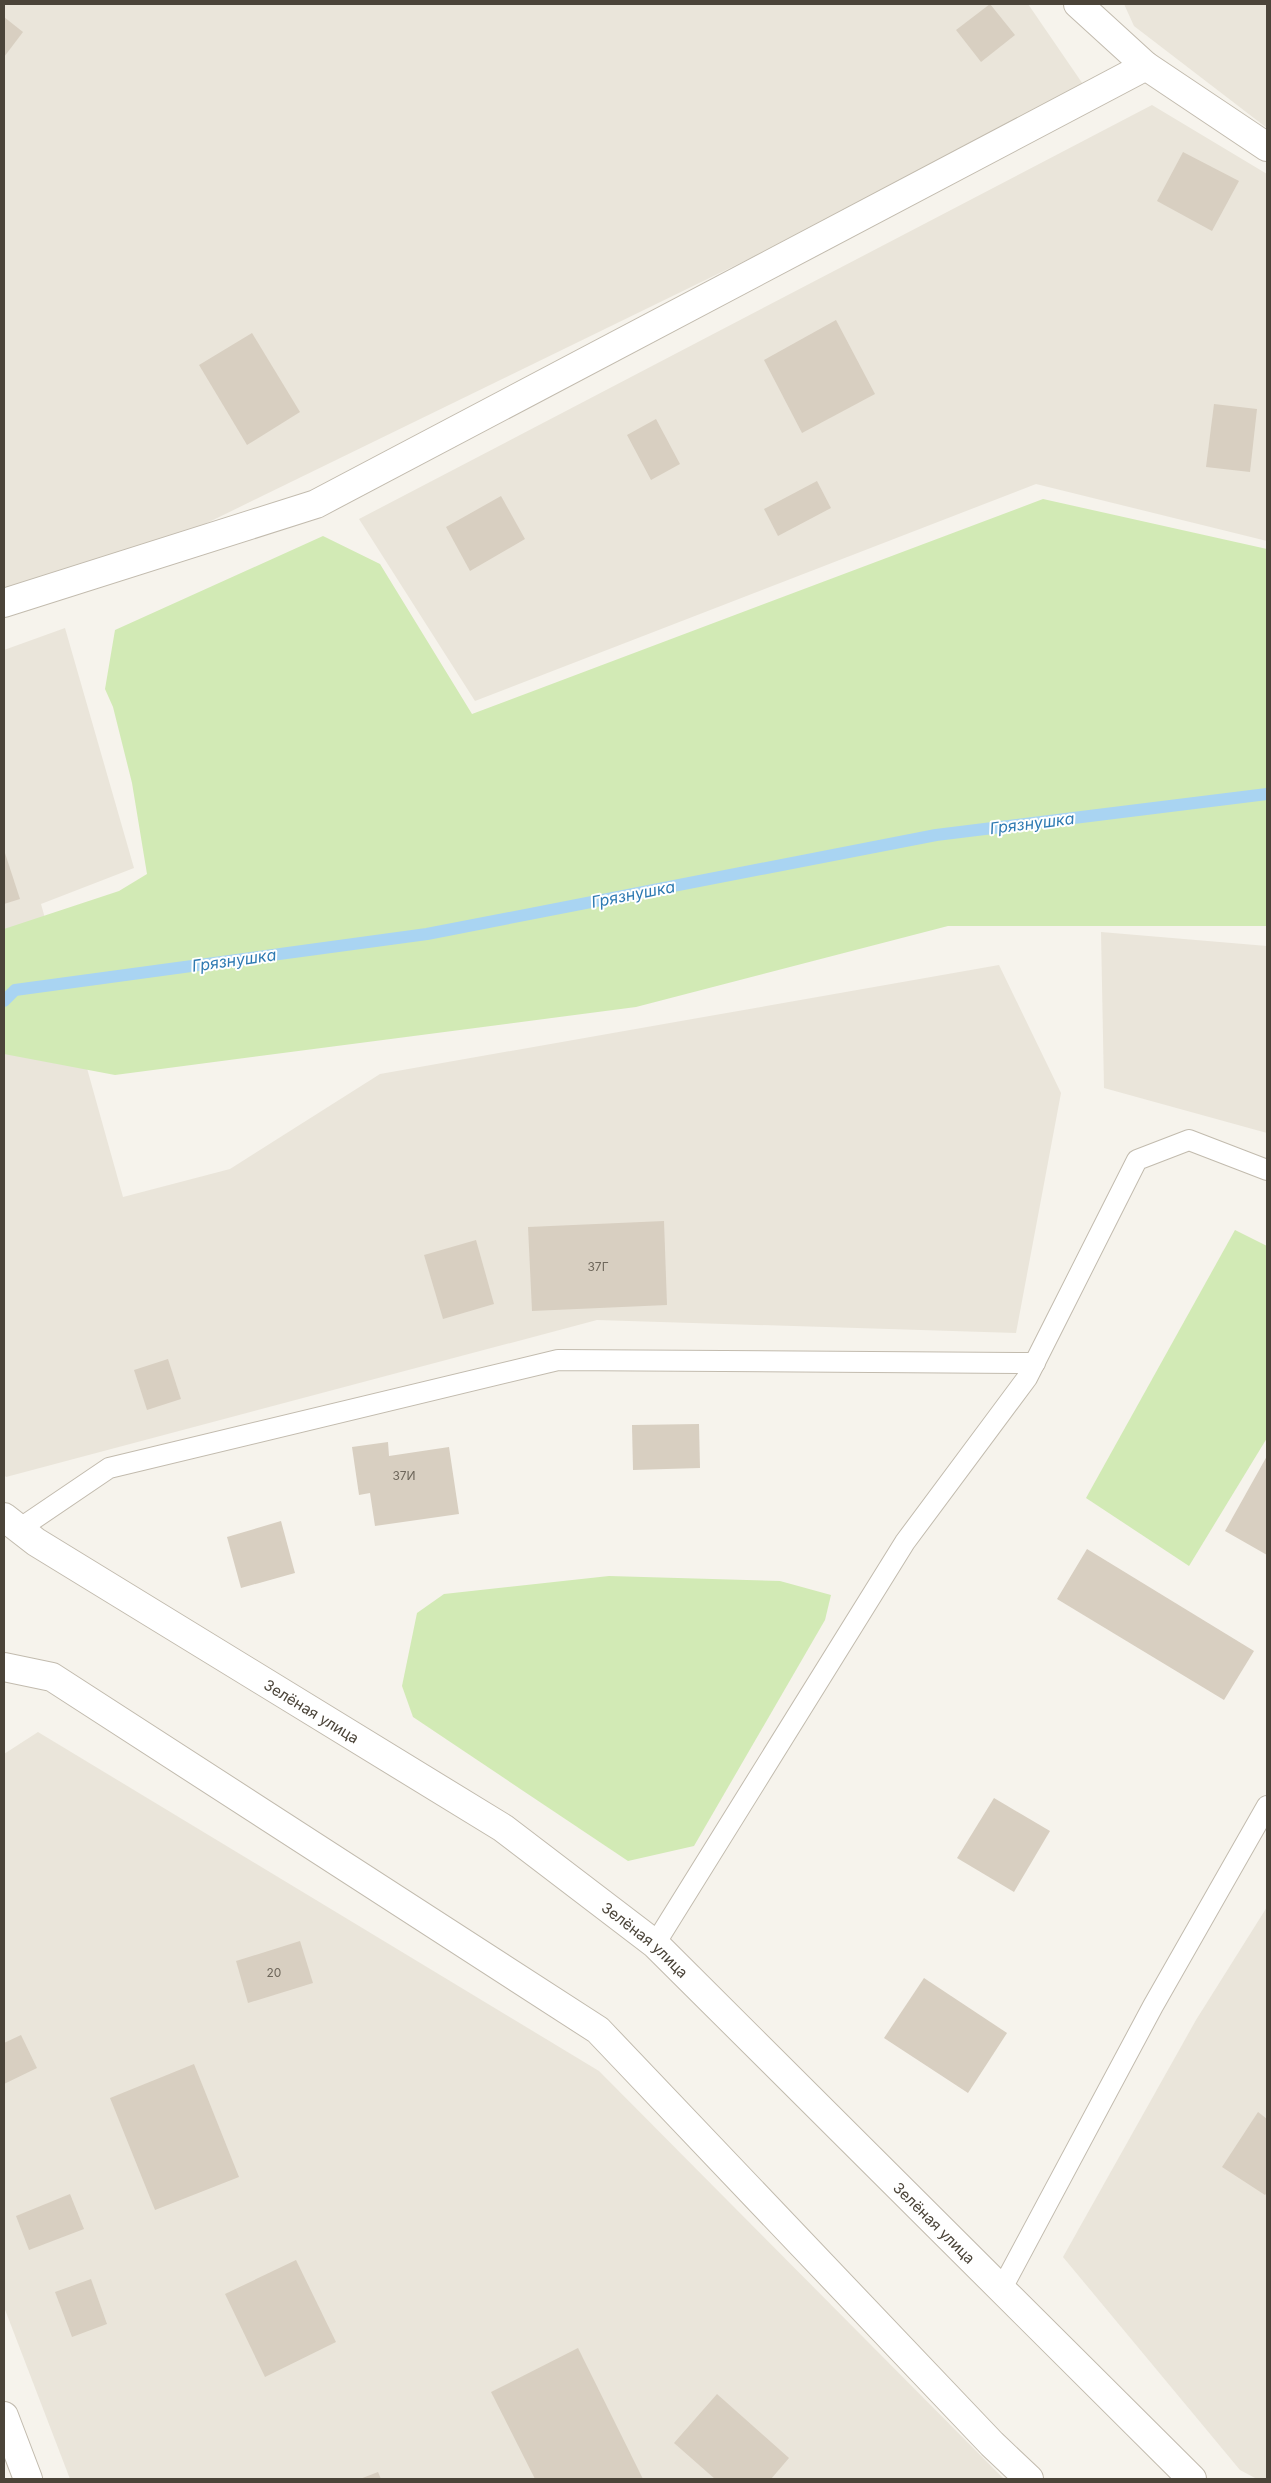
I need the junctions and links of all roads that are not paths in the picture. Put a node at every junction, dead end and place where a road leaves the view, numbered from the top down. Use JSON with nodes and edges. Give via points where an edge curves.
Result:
{"nodes":[{"id":1,"x":1078,"y":4,"type":"edge"},
{"id":2,"x":1146,"y":66,"type":"junction"},
{"id":3,"x":1267,"y":147,"type":"edge"},
{"id":4,"x":4,"y":603,"type":"edge"},
{"id":5,"x":1267,"y":1170,"type":"edge"},
{"id":6,"x":1035,"y":1363,"type":"junction"},
{"id":7,"x":12,"y":1523,"type":"edge"},
{"id":8,"x":4,"y":1667,"type":"edge"},
{"id":9,"x":1267,"y":1806,"type":"edge"},
{"id":10,"x":655,"y":1944,"type":"junction"},
{"id":11,"x":1000,"y":2290,"type":"junction"},
{"id":12,"x":4,"y":2416,"type":"edge"},
{"id":13,"x":28,"y":2479,"type":"edge"},
{"id":14,"x":1029,"y":2479,"type":"edge"},
{"id":15,"x":1192,"y":2479,"type":"edge"}],
"edges":[{"from":1,"to":2,"type":"street"},
{"from":2,"to":3,"type":"street"},
{"from":2,"to":4,"type":"street","via":[[316,504]]},
{"from":5,"to":6,"type":"lane","via":[[1189,1140],[1138,1160]]},
{"from":6,"to":7,"type":"lane","via":[[558,1360],[109,1468]]},
{"from":6,"to":10,"type":"lane","via":[[1028,1378],[905,1542]]},
{"from":7,"to":10,"type":"street","name":"Зелёная улица","via":[[36,1542],[503,1828]]},
{"from":8,"to":14,"type":"street","via":[[52,1677],[598,2030]]},
{"from":9,"to":11,"type":"lane","via":[[1153,2006]]},
{"from":10,"to":11,"type":"street","name":"Зелёная улица"},
{"from":11,"to":15,"type":"street","name":"Зелёная улица"},
{"from":12,"to":13,"type":"street"}]}
